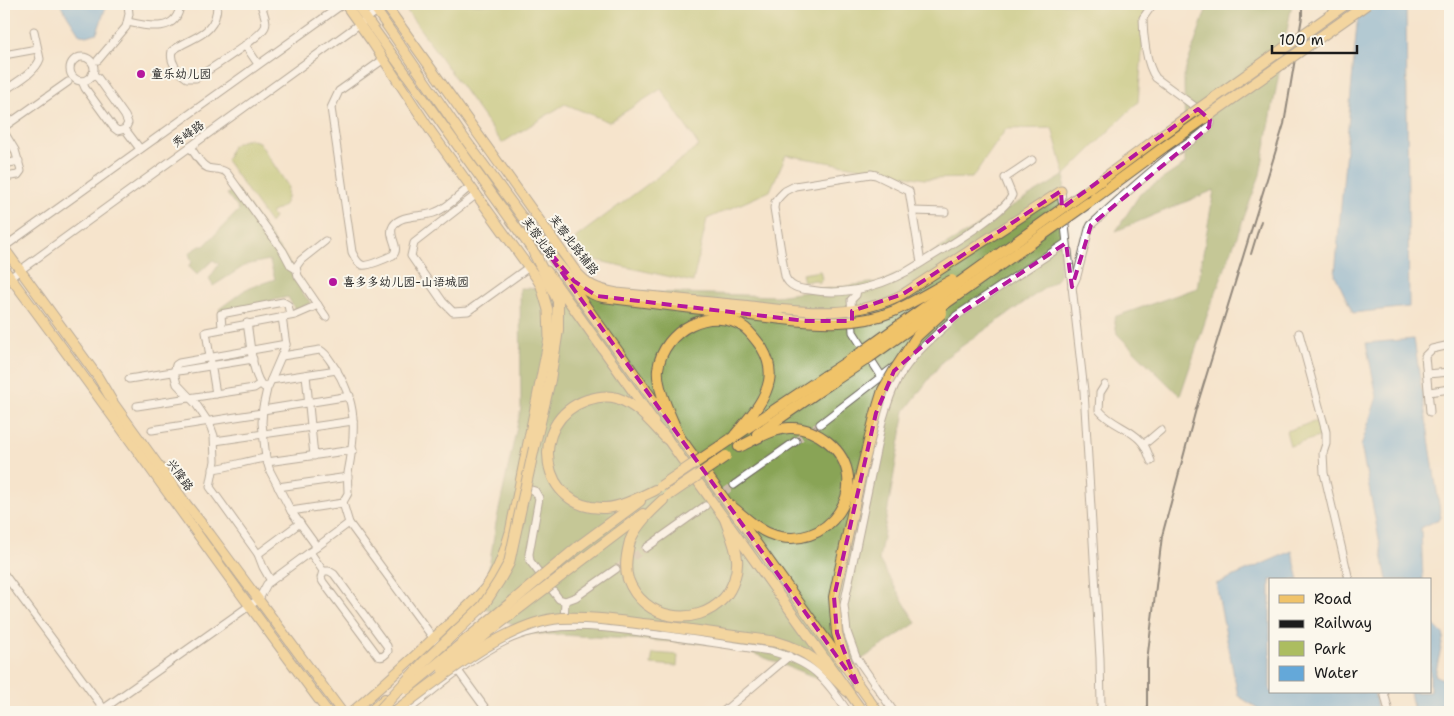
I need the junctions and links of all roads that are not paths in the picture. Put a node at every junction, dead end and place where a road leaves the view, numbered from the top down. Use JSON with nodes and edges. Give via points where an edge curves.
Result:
{"nodes":[{"id":1,"x":128,"y":4,"type":"edge"},
{"id":2,"x":180,"y":4,"type":"edge"},
{"id":3,"x":217,"y":4,"type":"edge"},
{"id":4,"x":261,"y":4,"type":"edge"},
{"id":5,"x":344,"y":4,"type":"edge"},
{"id":6,"x":356,"y":4,"type":"edge"},
{"id":7,"x":385,"y":4,"type":"edge"},
{"id":8,"x":1153,"y":4,"type":"edge"},
{"id":9,"x":1346,"y":4,"type":"edge"},
{"id":10,"x":1367,"y":4,"type":"edge"},
{"id":11,"x":374,"y":8,"type":"edge"},
{"id":12,"x":128,"y":22,"type":"junction"},
{"id":13,"x":363,"y":22,"type":"junction"},
{"id":14,"x":34,"y":31,"type":"dead end"},
{"id":15,"x":245,"y":45,"type":"junction"},
{"id":16,"x":38,"y":49,"type":"junction"},
{"id":17,"x":4,"y":55,"type":"edge"},
{"id":18,"x":384,"y":59,"type":"junction"},
{"id":19,"x":258,"y":64,"type":"junction"},
{"id":20,"x":92,"y":68,"type":"junction"},
{"id":21,"x":77,"y":78,"type":"junction"},
{"id":22,"x":4,"y":80,"type":"edge"},
{"id":23,"x":6,"y":89,"type":"edge"},
{"id":24,"x":4,"y":127,"type":"edge"},
{"id":25,"x":125,"y":129,"type":"junction"},
{"id":26,"x":4,"y":132,"type":"edge"},
{"id":27,"x":190,"y":147,"type":"junction"},
{"id":28,"x":140,"y":149,"type":"junction"},
{"id":29,"x":1032,"y":160,"type":"dead end"},
{"id":30,"x":19,"y":161,"type":"junction"},
{"id":31,"x":4,"y":164,"type":"edge"},
{"id":32,"x":4,"y":177,"type":"edge"},
{"id":33,"x":471,"y":186,"type":"junction"},
{"id":34,"x":1061,"y":191,"type":"joint"},
{"id":35,"x":477,"y":194,"type":"junction"},
{"id":36,"x":913,"y":211,"type":"junction"},
{"id":37,"x":945,"y":212,"type":"dead end"},
{"id":38,"x":535,"y":235,"type":"junction"},
{"id":39,"x":325,"y":241,"type":"dead end"},
{"id":40,"x":1066,"y":243,"type":"junction"},
{"id":41,"x":4,"y":248,"type":"edge"},
{"id":42,"x":534,"y":253,"type":"junction"},
{"id":43,"x":986,"y":261,"type":"junction"},
{"id":44,"x":921,"y":263,"type":"junction"},
{"id":45,"x":529,"y":267,"type":"junction"},
{"id":46,"x":4,"y":269,"type":"edge"},
{"id":47,"x":296,"y":269,"type":"junction"},
{"id":48,"x":20,"y":270,"type":"junction"},
{"id":49,"x":7,"y":280,"type":"edge"},
{"id":50,"x":978,"y":281,"type":"junction"},
{"id":51,"x":1072,"y":287,"type":"junction"},
{"id":52,"x":857,"y":290,"type":"junction"},
{"id":53,"x":843,"y":291,"type":"junction"},
{"id":54,"x":851,"y":300,"type":"junction"},
{"id":55,"x":318,"y":305,"type":"junction"},
{"id":56,"x":852,"y":311,"type":"junction"},
{"id":57,"x":290,"y":315,"type":"junction"},
{"id":58,"x":958,"y":315,"type":"junction"},
{"id":59,"x":282,"y":317,"type":"junction"},
{"id":60,"x":326,"y":317,"type":"dead end"},
{"id":61,"x":247,"y":323,"type":"junction"},
{"id":62,"x":222,"y":328,"type":"junction"},
{"id":63,"x":1299,"y":334,"type":"dead end"},
{"id":64,"x":286,"y":344,"type":"junction"},
{"id":65,"x":1450,"y":345,"type":"edge"},
{"id":66,"x":252,"y":350,"type":"junction"},
{"id":67,"x":282,"y":356,"type":"junction"},
{"id":68,"x":209,"y":357,"type":"junction"},
{"id":69,"x":253,"y":360,"type":"junction"},
{"id":70,"x":211,"y":367,"type":"junction"},
{"id":71,"x":337,"y":370,"type":"junction"},
{"id":72,"x":1450,"y":372,"type":"edge"},
{"id":73,"x":174,"y":373,"type":"junction"},
{"id":74,"x":1427,"y":374,"type":"junction"},
{"id":75,"x":306,"y":375,"type":"junction"},
{"id":76,"x":882,"y":377,"type":"junction"},
{"id":77,"x":129,"y":379,"type":"dead end"},
{"id":78,"x":828,"y":379,"type":"junction"},
{"id":79,"x":271,"y":380,"type":"junction"},
{"id":80,"x":260,"y":384,"type":"junction"},
{"id":81,"x":1105,"y":385,"type":"dead end"},
{"id":82,"x":267,"y":389,"type":"junction"},
{"id":83,"x":1450,"y":389,"type":"edge"},
{"id":84,"x":1429,"y":392,"type":"junction"},
{"id":85,"x":216,"y":394,"type":"junction"},
{"id":86,"x":350,"y":396,"type":"junction"},
{"id":87,"x":191,"y":397,"type":"junction"},
{"id":88,"x":308,"y":403,"type":"junction"},
{"id":89,"x":137,"y":406,"type":"dead end"},
{"id":90,"x":1099,"y":410,"type":"junction"},
{"id":91,"x":262,"y":411,"type":"junction"},
{"id":92,"x":1085,"y":411,"type":"junction"},
{"id":93,"x":1430,"y":412,"type":"dead end"},
{"id":94,"x":208,"y":421,"type":"junction"},
{"id":95,"x":353,"y":421,"type":"junction"},
{"id":96,"x":820,"y":424,"type":"tunnel mouth"},
{"id":97,"x":312,"y":427,"type":"junction"},
{"id":98,"x":152,"y":430,"type":"dead end"},
{"id":99,"x":1161,"y":430,"type":"dead end"},
{"id":100,"x":263,"y":433,"type":"junction"},
{"id":101,"x":678,"y":434,"type":"junction"},
{"id":102,"x":735,"y":435,"type":"junction"},
{"id":103,"x":667,"y":439,"type":"junction"},
{"id":104,"x":215,"y":441,"type":"junction"},
{"id":105,"x":796,"y":441,"type":"tunnel mouth"},
{"id":106,"x":1143,"y":443,"type":"junction"},
{"id":107,"x":739,"y":447,"type":"junction"},
{"id":108,"x":353,"y":450,"type":"junction"},
{"id":109,"x":314,"y":456,"type":"junction"},
{"id":110,"x":267,"y":460,"type":"junction"},
{"id":111,"x":1152,"y":461,"type":"dead end"},
{"id":112,"x":213,"y":469,"type":"junction"},
{"id":113,"x":348,"y":477,"type":"junction"},
{"id":114,"x":734,"y":485,"type":"tunnel mouth"},
{"id":115,"x":518,"y":486,"type":"junction"},
{"id":116,"x":278,"y":487,"type":"junction"},
{"id":117,"x":658,"y":488,"type":"junction"},
{"id":118,"x":666,"y":498,"type":"junction"},
{"id":119,"x":343,"y":503,"type":"junction"},
{"id":120,"x":705,"y":506,"type":"tunnel mouth"},
{"id":121,"x":731,"y":506,"type":"junction"},
{"id":122,"x":291,"y":511,"type":"junction"},
{"id":123,"x":725,"y":519,"type":"junction"},
{"id":124,"x":300,"y":523,"type":"junction"},
{"id":125,"x":349,"y":523,"type":"junction"},
{"id":126,"x":317,"y":546,"type":"junction"},
{"id":127,"x":646,"y":548,"type":"tunnel mouth"},
{"id":128,"x":310,"y":552,"type":"junction"},
{"id":129,"x":258,"y":554,"type":"junction"},
{"id":130,"x":616,"y":569,"type":"tunnel mouth"},
{"id":131,"x":323,"y":571,"type":"junction"},
{"id":132,"x":4,"y":574,"type":"edge"},
{"id":133,"x":1350,"y":578,"type":"edge"},
{"id":134,"x":271,"y":581,"type":"junction"},
{"id":135,"x":258,"y":599,"type":"junction"},
{"id":136,"x":566,"y":601,"type":"junction"},
{"id":137,"x":249,"y":606,"type":"junction"},
{"id":138,"x":564,"y":625,"type":"junction"},
{"id":139,"x":434,"y":638,"type":"junction"},
{"id":140,"x":789,"y":656,"type":"junction"},
{"id":141,"x":424,"y":662,"type":"junction"},
{"id":142,"x":464,"y":662,"type":"junction"},
{"id":143,"x":459,"y":671,"type":"junction"},
{"id":144,"x":858,"y":686,"type":"junction"},
{"id":145,"x":847,"y":691,"type":"junction"},
{"id":146,"x":1384,"y":694,"type":"edge"},
{"id":147,"x":101,"y":711,"type":"edge"},
{"id":148,"x":328,"y":712,"type":"edge"},
{"id":149,"x":342,"y":712,"type":"edge"},
{"id":150,"x":352,"y":712,"type":"edge"},
{"id":151,"x":370,"y":712,"type":"edge"},
{"id":152,"x":379,"y":712,"type":"edge"},
{"id":153,"x":393,"y":712,"type":"edge"},
{"id":154,"x":402,"y":712,"type":"edge"},
{"id":155,"x":406,"y":712,"type":"edge"},
{"id":156,"x":488,"y":712,"type":"edge"},
{"id":157,"x":723,"y":712,"type":"edge"},
{"id":158,"x":848,"y":712,"type":"edge"},
{"id":159,"x":863,"y":712,"type":"edge"},
{"id":160,"x":878,"y":712,"type":"edge"},
{"id":161,"x":894,"y":712,"type":"edge"},
{"id":162,"x":1100,"y":712,"type":"edge"},
{"id":163,"x":1389,"y":712,"type":"edge"}],
"edges":[{"from":1,"to":12,"type":"street"},
{"from":2,"to":12,"type":"street","via":[[177,18],[164,25],[153,27]]},
{"from":3,"to":15,"type":"street","via":[[217,14],[205,32],[172,51],[176,68],[187,78],[196,78]]},
{"from":4,"to":15,"type":"street","via":[[265,27]]},
{"from":5,"to":13,"type":"main road"},
{"from":5,"to":19,"type":"street","name":"秀峰路"},
{"from":6,"to":13,"type":"main road","name":"芙蓉北路"},
{"from":7,"to":11,"type":"street","name":"秀峰路"},
{"from":7,"to":56,"type":"main road","name":"芙蓉北路辅路","via":[[554,241],[590,286],[617,293],[796,311]]},
{"from":8,"to":51,"type":"street","via":[[1143,18],[1151,72],[1209,117],[1209,127],[1171,155],[1088,229]]},
{"from":9,"to":43,"type":"highway","bridge":true},
{"from":10,"to":50,"type":"highway","bridge":true},
{"from":11,"to":13,"type":"street","name":"秀峰路"},
{"from":11,"to":38,"type":"main road","name":"芙蓉北路"},
{"from":12,"to":20,"type":"street"},
{"from":13,"to":18,"type":"main road"},
{"from":13,"to":27,"type":"street","name":"秀峰路"},
{"from":13,"to":42,"type":"main road","name":"芙蓉北路"},
{"from":14,"to":16,"type":"street"},
{"from":15,"to":19,"type":"street"},
{"from":16,"to":17,"type":"street"},
{"from":16,"to":23,"type":"street","via":[[40,59],[36,67]]},
{"from":18,"to":33,"type":"main road"},
{"from":18,"to":33,"type":"street","via":[[339,91],[331,108],[355,257],[360,264],[366,265],[393,256],[396,250],[391,231],[395,224],[436,212]]},
{"from":19,"to":28,"type":"street","name":"秀峰路"},
{"from":20,"to":21,"type":"street","via":[[87,79]]},
{"from":20,"to":21,"type":"street","via":[[83,58],[75,60],[70,66]]},
{"from":20,"to":25,"type":"street","via":[[125,116],[128,123]]},
{"from":21,"to":24,"type":"street"},
{"from":21,"to":25,"type":"street","via":[[114,128],[118,131]]},
{"from":22,"to":23,"type":"street"},
{"from":25,"to":28,"type":"street"},
{"from":26,"to":30,"type":"street"},
{"from":27,"to":47,"type":"street","via":[[204,166],[228,173],[290,266]]},
{"from":27,"to":48,"type":"street","name":"秀峰路"},
{"from":28,"to":41,"type":"street","name":"秀峰路"},
{"from":29,"to":44,"type":"street","via":[[1005,178],[1012,195],[1007,204]]},
{"from":30,"to":31,"type":"street"},
{"from":30,"to":32,"type":"street","via":[[20,173]]},
{"from":33,"to":35,"type":"main road"},
{"from":34,"to":40,"type":"street"},
{"from":34,"to":56,"type":"main road","name":"芙蓉北路辅路","via":[[903,294],[875,306]]},
{"from":35,"to":45,"type":"main road"},
{"from":35,"to":45,"type":"street","via":[[414,243],[412,248],[411,256],[443,302],[453,312],[468,311]]},
{"from":36,"to":37,"type":"street"},
{"from":36,"to":44,"type":"street"},
{"from":36,"to":53,"type":"street","via":[[908,191],[874,175],[795,186],[780,196],[774,205],[787,280],[801,289]]},
{"from":38,"to":43,"type":"highway","bridge":true,"via":[[574,281],[590,294],[834,323],[893,311]]},
{"from":38,"to":101,"type":"main road","name":"芙蓉北路"},
{"from":39,"to":47,"type":"street","via":[[298,262]]},
{"from":40,"to":51,"type":"street"},
{"from":40,"to":58,"type":"street"},
{"from":41,"to":48,"type":"main road","name":"兴隆路"},
{"from":42,"to":103,"type":"main road","name":"芙蓉北路"},
{"from":42,"to":141,"type":"highway","bridge":true,"via":[[558,301],[558,330],[509,563],[483,606]]},
{"from":43,"to":78,"type":"highway","bridge":true},
{"from":44,"to":52,"type":"street","via":[[895,278]]},
{"from":45,"to":115,"type":"main road","via":[[541,286],[550,324]]},
{"from":46,"to":49,"type":"main road","name":"兴隆路"},
{"from":47,"to":55,"type":"street"},
{"from":48,"to":49,"type":"street","name":"秀峰路"},
{"from":48,"to":135,"type":"main road","name":"兴隆路"},
{"from":49,"to":137,"type":"main road","name":"兴隆路","via":[[120,425]]},
{"from":50,"to":78,"type":"highway","bridge":true},
{"from":50,"to":144,"type":"highway","bridge":true,"via":[[916,336],[884,390],[876,413],[834,597],[837,633]]},
{"from":51,"to":92,"type":"street"},
{"from":52,"to":53,"type":"street"},
{"from":52,"to":54,"type":"street"},
{"from":53,"to":54,"type":"street"},
{"from":54,"to":56,"type":"street"},
{"from":55,"to":57,"type":"street"},
{"from":55,"to":60,"type":"street"},
{"from":56,"to":76,"type":"street","via":[[854,335]]},
{"from":57,"to":59,"type":"street"},
{"from":57,"to":62,"type":"street","via":[[285,302],[266,305],[221,314]]},
{"from":58,"to":76,"type":"street"},
{"from":58,"to":161,"type":"street","via":[[910,362],[889,398],[844,604],[847,632],[856,658]]},
{"from":59,"to":61,"type":"street"},
{"from":59,"to":64,"type":"street"},
{"from":61,"to":62,"type":"street"},
{"from":61,"to":66,"type":"street"},
{"from":62,"to":68,"type":"street","via":[[206,332]]},
{"from":63,"to":133,"type":"street","via":[[1326,432],[1324,466]]},
{"from":64,"to":66,"type":"street"},
{"from":64,"to":67,"type":"street"},
{"from":65,"to":74,"type":"street","via":[[1427,353]]},
{"from":66,"to":68,"type":"street"},
{"from":66,"to":69,"type":"street"},
{"from":67,"to":71,"type":"street","via":[[320,350]]},
{"from":67,"to":79,"type":"street"},
{"from":68,"to":70,"type":"street"},
{"from":68,"to":73,"type":"street","via":[[177,363]]},
{"from":69,"to":70,"type":"street"},
{"from":69,"to":80,"type":"street"},
{"from":70,"to":73,"type":"street"},
{"from":70,"to":85,"type":"street"},
{"from":71,"to":75,"type":"street"},
{"from":71,"to":86,"type":"street"},
{"from":72,"to":74,"type":"street"},
{"from":73,"to":77,"type":"street"},
{"from":73,"to":87,"type":"street","via":[[177,384]]},
{"from":74,"to":84,"type":"street"},
{"from":75,"to":79,"type":"street"},
{"from":75,"to":88,"type":"street"},
{"from":76,"to":96,"type":"street"},
{"from":78,"to":102,"type":"highway"},
{"from":78,"to":107,"type":"highway"},
{"from":79,"to":82,"type":"street"},
{"from":80,"to":82,"type":"street"},
{"from":80,"to":85,"type":"street","via":[[254,388]]},
{"from":81,"to":90,"type":"street","via":[[1100,393]]},
{"from":82,"to":91,"type":"street"},
{"from":83,"to":84,"type":"street"},
{"from":84,"to":93,"type":"street"},
{"from":85,"to":87,"type":"street"},
{"from":86,"to":88,"type":"street"},
{"from":86,"to":95,"type":"street"},
{"from":87,"to":89,"type":"street"},
{"from":87,"to":94,"type":"street"},
{"from":88,"to":91,"type":"street"},
{"from":88,"to":97,"type":"street"},
{"from":90,"to":92,"type":"street"},
{"from":90,"to":106,"type":"street"},
{"from":91,"to":94,"type":"street"},
{"from":91,"to":100,"type":"street"},
{"from":92,"to":162,"type":"street","via":[[1100,658]]},
{"from":94,"to":98,"type":"street"},
{"from":94,"to":104,"type":"street"},
{"from":95,"to":97,"type":"street"},
{"from":95,"to":108,"type":"street"},
{"from":97,"to":100,"type":"street"},
{"from":97,"to":109,"type":"street"},
{"from":99,"to":106,"type":"street"},
{"from":100,"to":104,"type":"street"},
{"from":100,"to":110,"type":"street"},
{"from":101,"to":102,"type":"highway","via":[[660,387],[660,358],[679,331],[702,320],[718,319],[744,327],[755,337],[765,354],[770,373],[756,410]]},
{"from":101,"to":121,"type":"main road","name":"芙蓉北路"},
{"from":102,"to":117,"type":"highway","bridge":true},
{"from":103,"to":117,"type":"highway","via":[[632,405],[616,398],[602,397],[577,403],[567,410],[549,439],[548,461],[552,472],[562,492],[573,500],[605,508]]},
{"from":103,"to":123,"type":"main road","name":"芙蓉北路"},
{"from":104,"to":112,"type":"street"},
{"from":105,"to":114,"type":"street"},
{"from":106,"to":111,"type":"street"},
{"from":107,"to":118,"type":"highway","bridge":true},
{"from":107,"to":121,"type":"highway","via":[[789,428],[820,435],[835,447],[845,464],[847,491],[844,504],[830,525],[803,537],[788,538],[768,533]]},
{"from":108,"to":109,"type":"street"},
{"from":108,"to":113,"type":"street"},
{"from":109,"to":110,"type":"street"},
{"from":110,"to":112,"type":"street","via":[[247,460]]},
{"from":110,"to":116,"type":"street"},
{"from":112,"to":129,"type":"street","via":[[211,490]]},
{"from":113,"to":116,"type":"street"},
{"from":113,"to":119,"type":"street","via":[[348,495]]},
{"from":115,"to":136,"type":"street","via":[[535,491],[539,498],[530,561],[559,599]]},
{"from":115,"to":139,"type":"main road","via":[[510,532],[496,571],[485,588]]},
{"from":116,"to":122,"type":"street"},
{"from":117,"to":152,"type":"highway","bridge":true,"via":[[579,546]]},
{"from":118,"to":123,"type":"highway","via":[[645,518],[631,539],[626,567],[628,579],[639,596],[666,615],[680,618],[702,614],[728,594],[737,569],[737,557]]},
{"from":118,"to":153,"type":"highway","bridge":true,"via":[[491,630]]},
{"from":119,"to":122,"type":"street"},
{"from":119,"to":125,"type":"street"},
{"from":120,"to":127,"type":"street"},
{"from":121,"to":144,"type":"main road","name":"芙蓉北路"},
{"from":122,"to":124,"type":"street"},
{"from":123,"to":145,"type":"main road","name":"芙蓉北路"},
{"from":124,"to":126,"type":"street"},
{"from":124,"to":129,"type":"street"},
{"from":125,"to":126,"type":"street"},
{"from":125,"to":139,"type":"street"},
{"from":126,"to":128,"type":"street"},
{"from":128,"to":131,"type":"street"},
{"from":128,"to":134,"type":"street"},
{"from":129,"to":134,"type":"street"},
{"from":130,"to":136,"type":"street"},
{"from":131,"to":131,"type":"street","via":[[323,582],[372,648],[380,656],[386,654],[387,646],[334,574]]},
{"from":132,"to":147,"type":"street"},
{"from":134,"to":135,"type":"street"},
{"from":135,"to":137,"type":"street"},
{"from":135,"to":149,"type":"main road","name":"兴隆路"},
{"from":136,"to":138,"type":"street"},
{"from":137,"to":147,"type":"street"},
{"from":137,"to":148,"type":"main road","name":"兴隆路"},
{"from":138,"to":140,"type":"street","via":[[636,632]]},
{"from":138,"to":143,"type":"street","via":[[526,633],[499,644]]},
{"from":139,"to":143,"type":"street"},
{"from":139,"to":150,"type":"main road"},
{"from":140,"to":157,"type":"street"},
{"from":140,"to":158,"type":"street","via":[[828,682]]},
{"from":141,"to":151,"type":"highway","bridge":true},
{"from":141,"to":152,"type":"highway","bridge":true},
{"from":142,"to":145,"type":"highway","bridge":true,"via":[[517,630],[560,618],[585,618],[663,626],[792,646],[813,658]]},
{"from":142,"to":153,"type":"highway","bridge":true},
{"from":142,"to":154,"type":"highway","bridge":true},
{"from":143,"to":155,"type":"street"},
{"from":143,"to":156,"type":"street"},
{"from":144,"to":160,"type":"main road","name":"芙蓉北路"},
{"from":145,"to":159,"type":"main road","name":"芙蓉北路"},
{"from":146,"to":163,"type":"street"}]}
